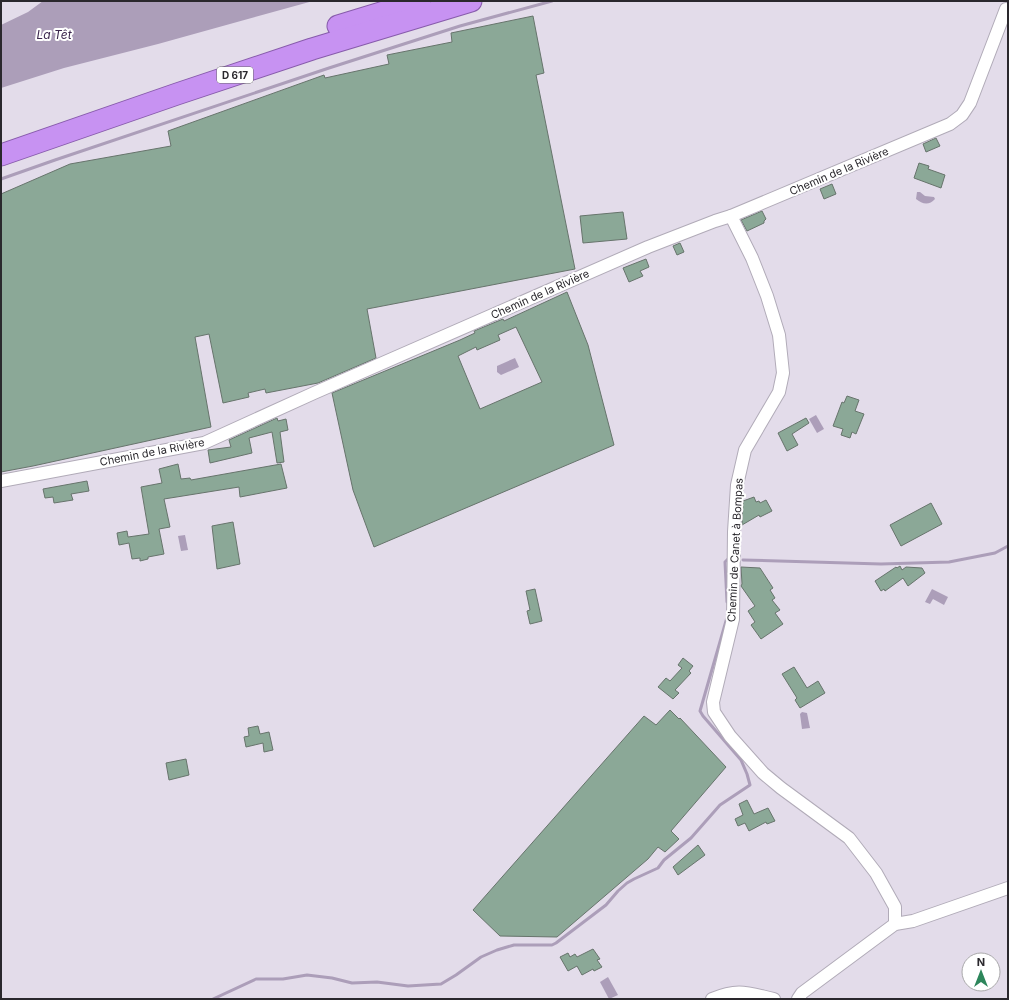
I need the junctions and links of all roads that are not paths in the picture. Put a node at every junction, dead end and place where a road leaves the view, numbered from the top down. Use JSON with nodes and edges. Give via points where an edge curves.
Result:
{"nodes":[{"id":1,"x":420,"y":1,"type":"edge"},
{"id":2,"x":471,"y":1,"type":"edge"},
{"id":3,"x":1006,"y":9,"type":"dead end"},
{"id":4,"x":1,"y":141,"type":"edge"},
{"id":5,"x":1,"y":156,"type":"edge"},
{"id":6,"x":731,"y":216,"type":"junction"},
{"id":7,"x":1,"y":481,"type":"edge"},
{"id":8,"x":1008,"y":888,"type":"edge"},
{"id":9,"x":895,"y":924,"type":"junction"},
{"id":10,"x":712,"y":999,"type":"edge"},
{"id":11,"x":774,"y":999,"type":"edge"},
{"id":12,"x":798,"y":999,"type":"edge"}],
"edges":[{"from":1,"to":4,"type":"highway","number":"D 617","via":[[317,32]]},
{"from":2,"to":5,"type":"highway","number":"D 617","via":[[312,49]]},
{"from":3,"to":6,"type":"street","name":"Chemin de la Rivière","via":[[970,103],[962,115],[950,124]]},
{"from":6,"to":7,"type":"street","name":"Chemin de la Rivière","via":[[641,250],[204,443]]},
{"from":6,"to":9,"type":"street","name":"Chemin de Canet à Bompas","via":[[767,296],[778,335],[783,373],[779,392],[744,450],[737,485],[733,619],[713,702],[714,712],[730,736],[763,773],[849,838],[876,873],[895,907]]},
{"from":8,"to":9,"type":"street","via":[[913,921]]},
{"from":9,"to":12,"type":"street","via":[[802,993]]},
{"from":10,"to":11,"type":"street","via":[[727,993],[742,992]]}]}
